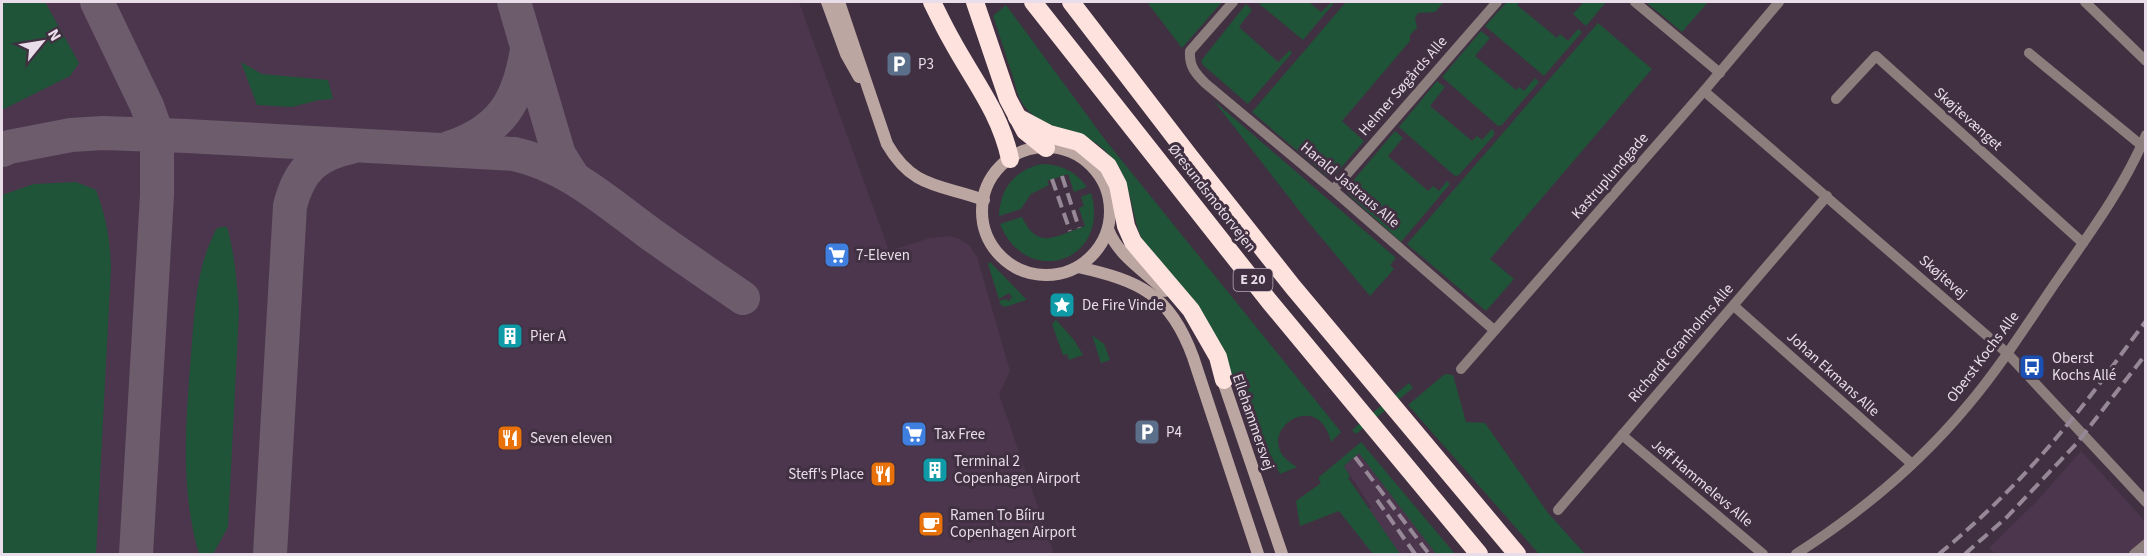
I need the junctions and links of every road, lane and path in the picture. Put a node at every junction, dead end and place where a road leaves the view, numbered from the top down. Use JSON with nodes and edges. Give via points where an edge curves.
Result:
{"nodes":[{"id":1,"x":828,"y":2,"type":"edge"},
{"id":2,"x":839,"y":2,"type":"edge"},
{"id":3,"x":932,"y":2,"type":"edge"},
{"id":4,"x":975,"y":2,"type":"edge"},
{"id":5,"x":1033,"y":2,"type":"edge"},
{"id":6,"x":1071,"y":2,"type":"edge"},
{"id":7,"x":1233,"y":2,"type":"edge"},
{"id":8,"x":1497,"y":2,"type":"edge"},
{"id":9,"x":1635,"y":2,"type":"edge"},
{"id":10,"x":1779,"y":2,"type":"edge"},
{"id":11,"x":2085,"y":2,"type":"edge"},
{"id":12,"x":2029,"y":53,"type":"dead end"},
{"id":13,"x":2145,"y":61,"type":"edge"},
{"id":14,"x":1720,"y":72,"type":"junction"},
{"id":15,"x":1704,"y":91,"type":"junction"},
{"id":16,"x":1836,"y":99,"type":"dead end"},
{"id":17,"x":873,"y":102,"type":"junction"},
{"id":18,"x":1017,"y":117,"type":"junction"},
{"id":19,"x":2143,"y":140,"type":"edge"},
{"id":20,"x":1046,"y":148,"type":"junction"},
{"id":21,"x":1011,"y":159,"type":"junction"},
{"id":22,"x":1333,"y":190,"type":"junction"},
{"id":23,"x":1827,"y":196,"type":"junction"},
{"id":24,"x":984,"y":200,"type":"junction"},
{"id":25,"x":1108,"y":229,"type":"junction"},
{"id":26,"x":2084,"y":243,"type":"junction"},
{"id":27,"x":1078,"y":267,"type":"junction"},
{"id":28,"x":1734,"y":306,"type":"junction"},
{"id":29,"x":1494,"y":330,"type":"junction"},
{"id":30,"x":2007,"y":353,"type":"junction"},
{"id":31,"x":1461,"y":369,"type":"dead end"},
{"id":32,"x":1224,"y":380,"type":"junction"},
{"id":33,"x":1622,"y":435,"type":"junction"},
{"id":34,"x":1912,"y":464,"type":"junction"},
{"id":35,"x":2145,"y":502,"type":"edge"},
{"id":36,"x":1558,"y":510,"type":"dead end"},
{"id":37,"x":2145,"y":544,"type":"edge"},
{"id":38,"x":1258,"y":555,"type":"edge"},
{"id":39,"x":1282,"y":555,"type":"edge"},
{"id":40,"x":1479,"y":555,"type":"edge"},
{"id":41,"x":1517,"y":555,"type":"edge"},
{"id":42,"x":1763,"y":555,"type":"edge"},
{"id":43,"x":1796,"y":555,"type":"edge"},
{"id":44,"x":2134,"y":555,"type":"edge"}],
"edges":[{"from":1,"to":17,"type":"street","via":[[846,54]]},
{"from":2,"to":17,"type":"street"},
{"from":3,"to":21,"type":"highway","via":[[998,120]]},
{"from":4,"to":18,"type":"highway"},
{"from":5,"to":40,"type":"highway","name":"Øresundsmotorvejen","number":"E 20","via":[[1269,301]]},
{"from":6,"to":41,"type":"highway","name":"Øresundsmotorvejen","number":"E 20","via":[[1293,287]]},
{"from":7,"to":22,"type":"street","name":"Harald Jastraus Alle","via":[[1190,51],[1192,69]]},
{"from":8,"to":22,"type":"street","name":"Helmer Søgårds Alle"},
{"from":9,"to":14,"type":"street"},
{"from":10,"to":14,"type":"street","name":"Kastruplundgade"},
{"from":11,"to":13,"type":"street"},
{"from":12,"to":19,"type":"street"},
{"from":14,"to":15,"type":"street","name":"Kastruplundgade"},
{"from":15,"to":23,"type":"street","name":"Skøjtevej"},
{"from":15,"to":29,"type":"street","name":"Kastruplundgade"},
{"from":16,"to":26,"type":"street","name":"Skøjtevænget","via":[[1876,56]]},
{"from":17,"to":24,"type":"street","via":[[887,144],[906,170],[935,186]]},
{"from":18,"to":20,"type":"highway","via":[[1025,130]]},
{"from":18,"to":32,"type":"highway","via":[[1049,134],[1079,142],[1107,166],[1118,186],[1133,242],[1191,310],[1218,357]]},
{"from":19,"to":26,"type":"street","name":"Oberst Kochs Alle","via":[[2114,198]]},
{"from":20,"to":21,"type":"street"},
{"from":20,"to":25,"type":"street","via":[[1072,153],[1097,173],[1110,203]]},
{"from":21,"to":24,"type":"street","via":[[993,177]]},
{"from":22,"to":29,"type":"street","name":"Harald Jastraus Alle"},
{"from":23,"to":28,"type":"street","name":"Richardt Granholms Alle"},
{"from":23,"to":30,"type":"street","name":"Skøjtevej"},
{"from":24,"to":27,"type":"street","via":[[988,238],[1005,261],[1037,274],[1058,274]]},
{"from":25,"to":27,"type":"street","via":[[1097,251]]},
{"from":25,"to":32,"type":"street","name":"Ellehammersvej","via":[[1120,251],[1185,312]]},
{"from":26,"to":30,"type":"street","name":"Oberst Kochs Alle"},
{"from":27,"to":38,"type":"street","via":[[1136,284],[1156,297],[1179,325]]},
{"from":28,"to":33,"type":"street","name":"Richardt Granholms Alle"},
{"from":28,"to":34,"type":"street","name":"Johan Ekmans Alle"},
{"from":29,"to":31,"type":"street","name":"Kastruplundgade"},
{"from":30,"to":34,"type":"street","name":"Oberst Kochs Alle","via":[[1967,405]]},
{"from":30,"to":35,"type":"street","name":"Skøjtevej"},
{"from":32,"to":39,"type":"street","name":"Ellehammersvej"},
{"from":33,"to":36,"type":"street","name":"Richardt Granholms Alle"},
{"from":33,"to":42,"type":"street","name":"Jeff Hammelevs Alle"},
{"from":34,"to":43,"type":"street","name":"Oberst Kochs Alle","via":[[1870,501]]},
{"from":37,"to":44,"type":"street"}]}
